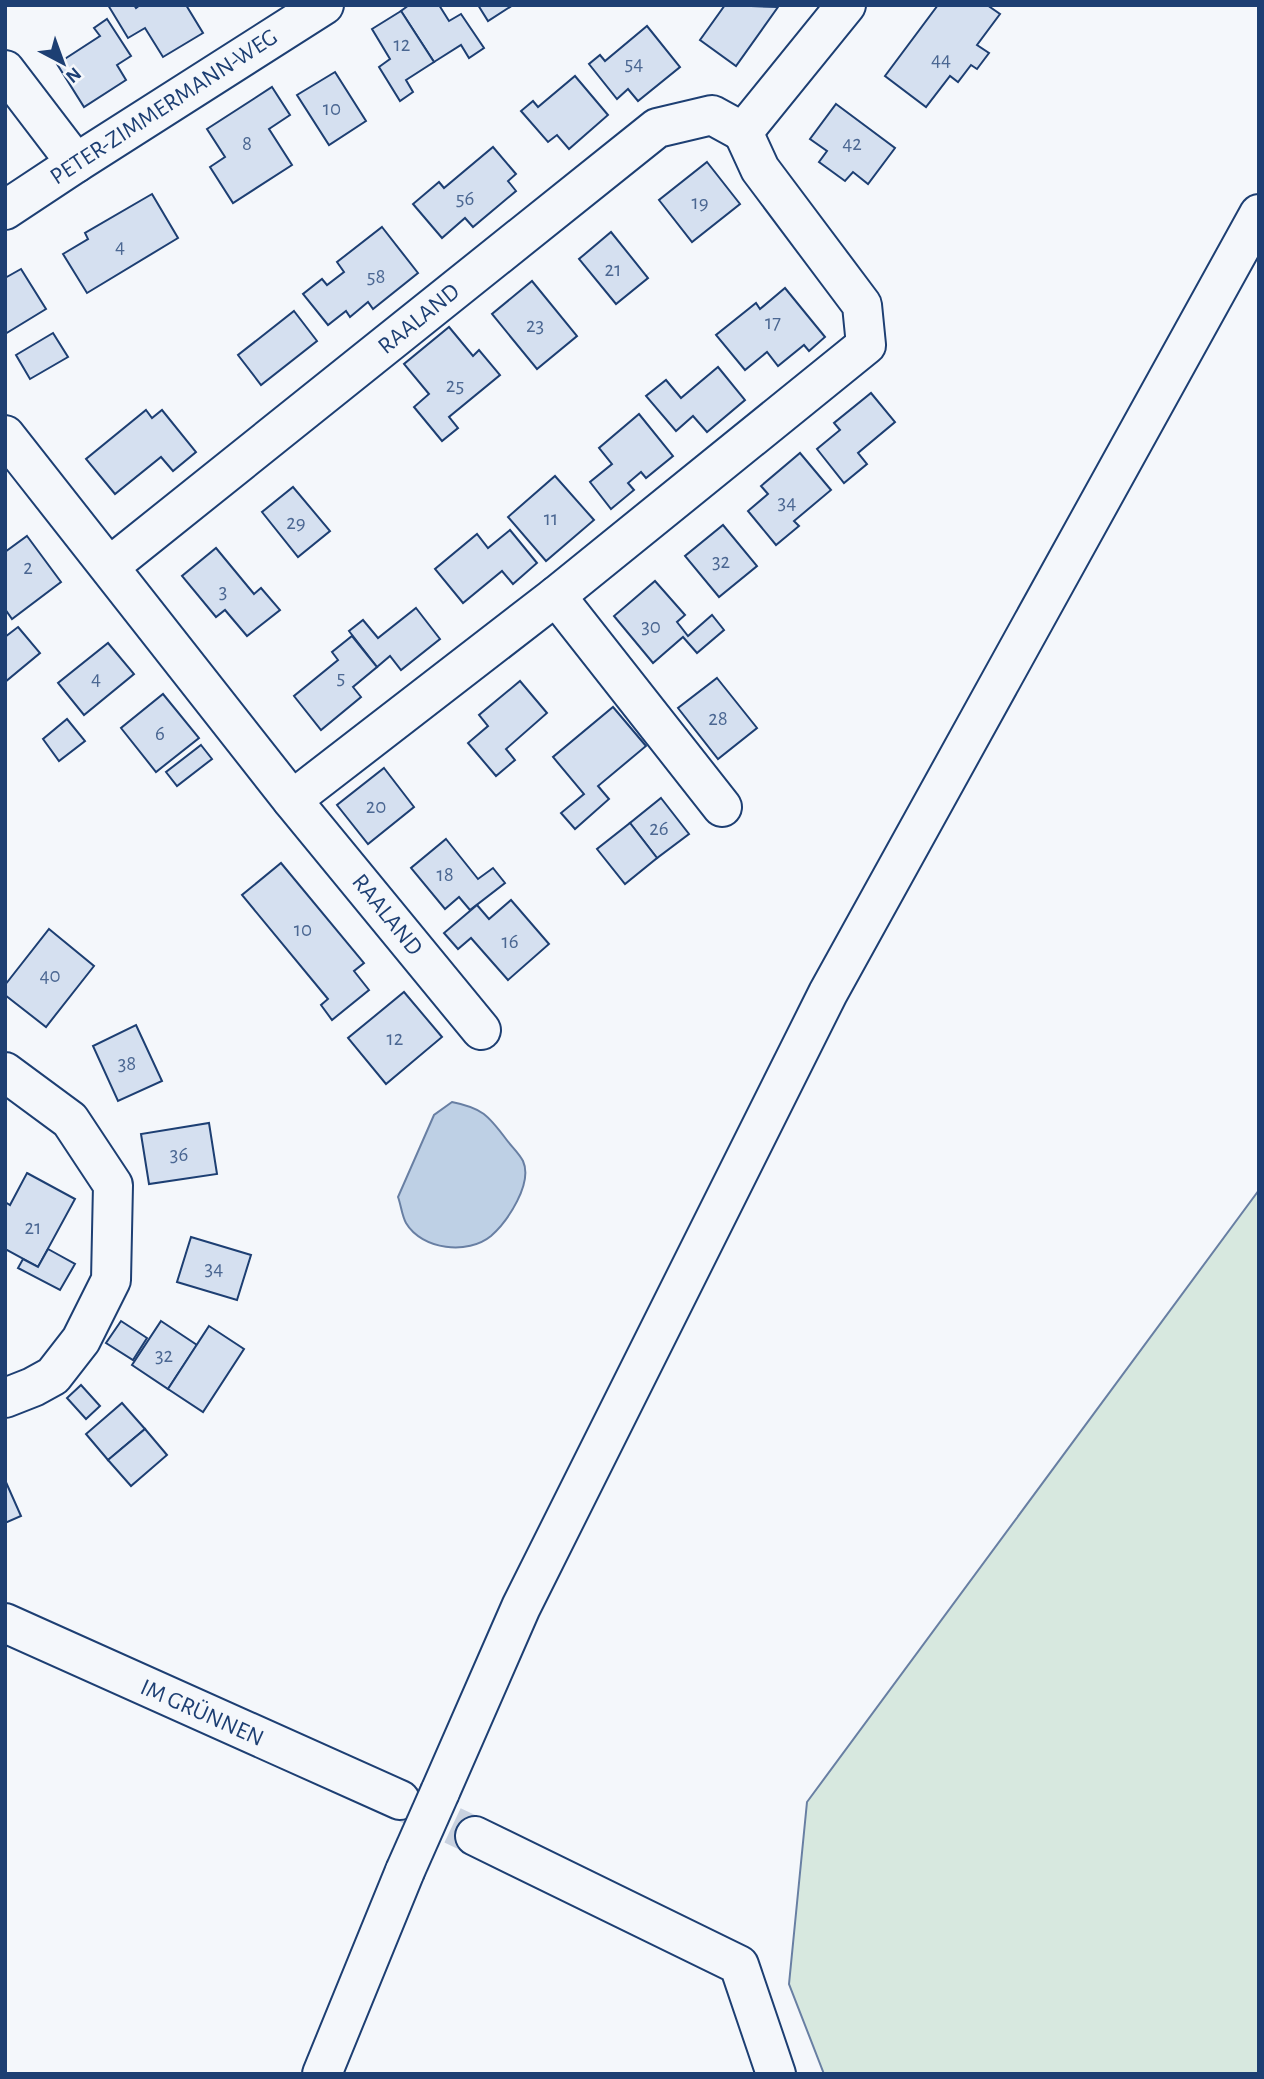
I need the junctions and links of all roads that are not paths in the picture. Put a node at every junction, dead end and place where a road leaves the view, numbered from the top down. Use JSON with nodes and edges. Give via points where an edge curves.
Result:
{"nodes":[{"id":1,"x":324,"y":5,"type":"edge"},
{"id":2,"x":846,"y":5,"type":"edge"},
{"id":3,"x":5,"y":71,"type":"edge"},
{"id":4,"x":743,"y":131,"type":"junction"},
{"id":5,"x":76,"y":163,"type":"junction"},
{"id":6,"x":5,"y":210,"type":"edge"},
{"id":7,"x":1259,"y":214,"type":"edge"},
{"id":8,"x":5,"y":435,"type":"edge"},
{"id":9,"x":110,"y":566,"type":"junction"},
{"id":10,"x":556,"y":596,"type":"junction"},
{"id":11,"x":292,"y":800,"type":"junction"},
{"id":12,"x":722,"y":807,"type":"dead end"},
{"id":13,"x":481,"y":1030,"type":"dead end"},
{"id":14,"x":5,"y":1072,"type":"edge"},
{"id":15,"x":5,"y":1398,"type":"edge"},
{"id":16,"x":5,"y":1623,"type":"edge"},
{"id":17,"x":400,"y":1800,"type":"tunnel mouth"},
{"id":18,"x":475,"y":1836,"type":"tunnel mouth"},
{"id":19,"x":322,"y":2074,"type":"edge"},
{"id":20,"x":776,"y":2074,"type":"edge"}],
"edges":[{"from":1,"to":5,"type":"street","name":"PETER-ZIMMERMANN-WEG"},
{"from":2,"to":4,"type":"street"},
{"from":3,"to":5,"type":"street"},
{"from":4,"to":9,"type":"street","name":"RAALAND","via":[[712,115],[657,128]]},
{"from":4,"to":10,"type":"street","via":[[760,169],[862,305],[866,345]]},
{"from":5,"to":6,"type":"street","name":"PETER-ZIMMERMANN-WEG"},
{"from":7,"to":19,"type":"street","bridge":true,"via":[[828,993],[521,1607]]},
{"from":8,"to":9,"type":"street","name":"RAALAND"},
{"from":9,"to":11,"type":"street","name":"RAALAND"},
{"from":10,"to":11,"type":"street"},
{"from":10,"to":12,"type":"street"},
{"from":11,"to":13,"type":"street","name":"RAALAND"},
{"from":14,"to":15,"type":"street","via":[[70,1120],[113,1185],[111,1280],[80,1340],[53,1376]]},
{"from":16,"to":17,"type":"street","name":"IM GRÜNNEN"},
{"from":18,"to":20,"type":"street","via":[[739,1965]]}]}
